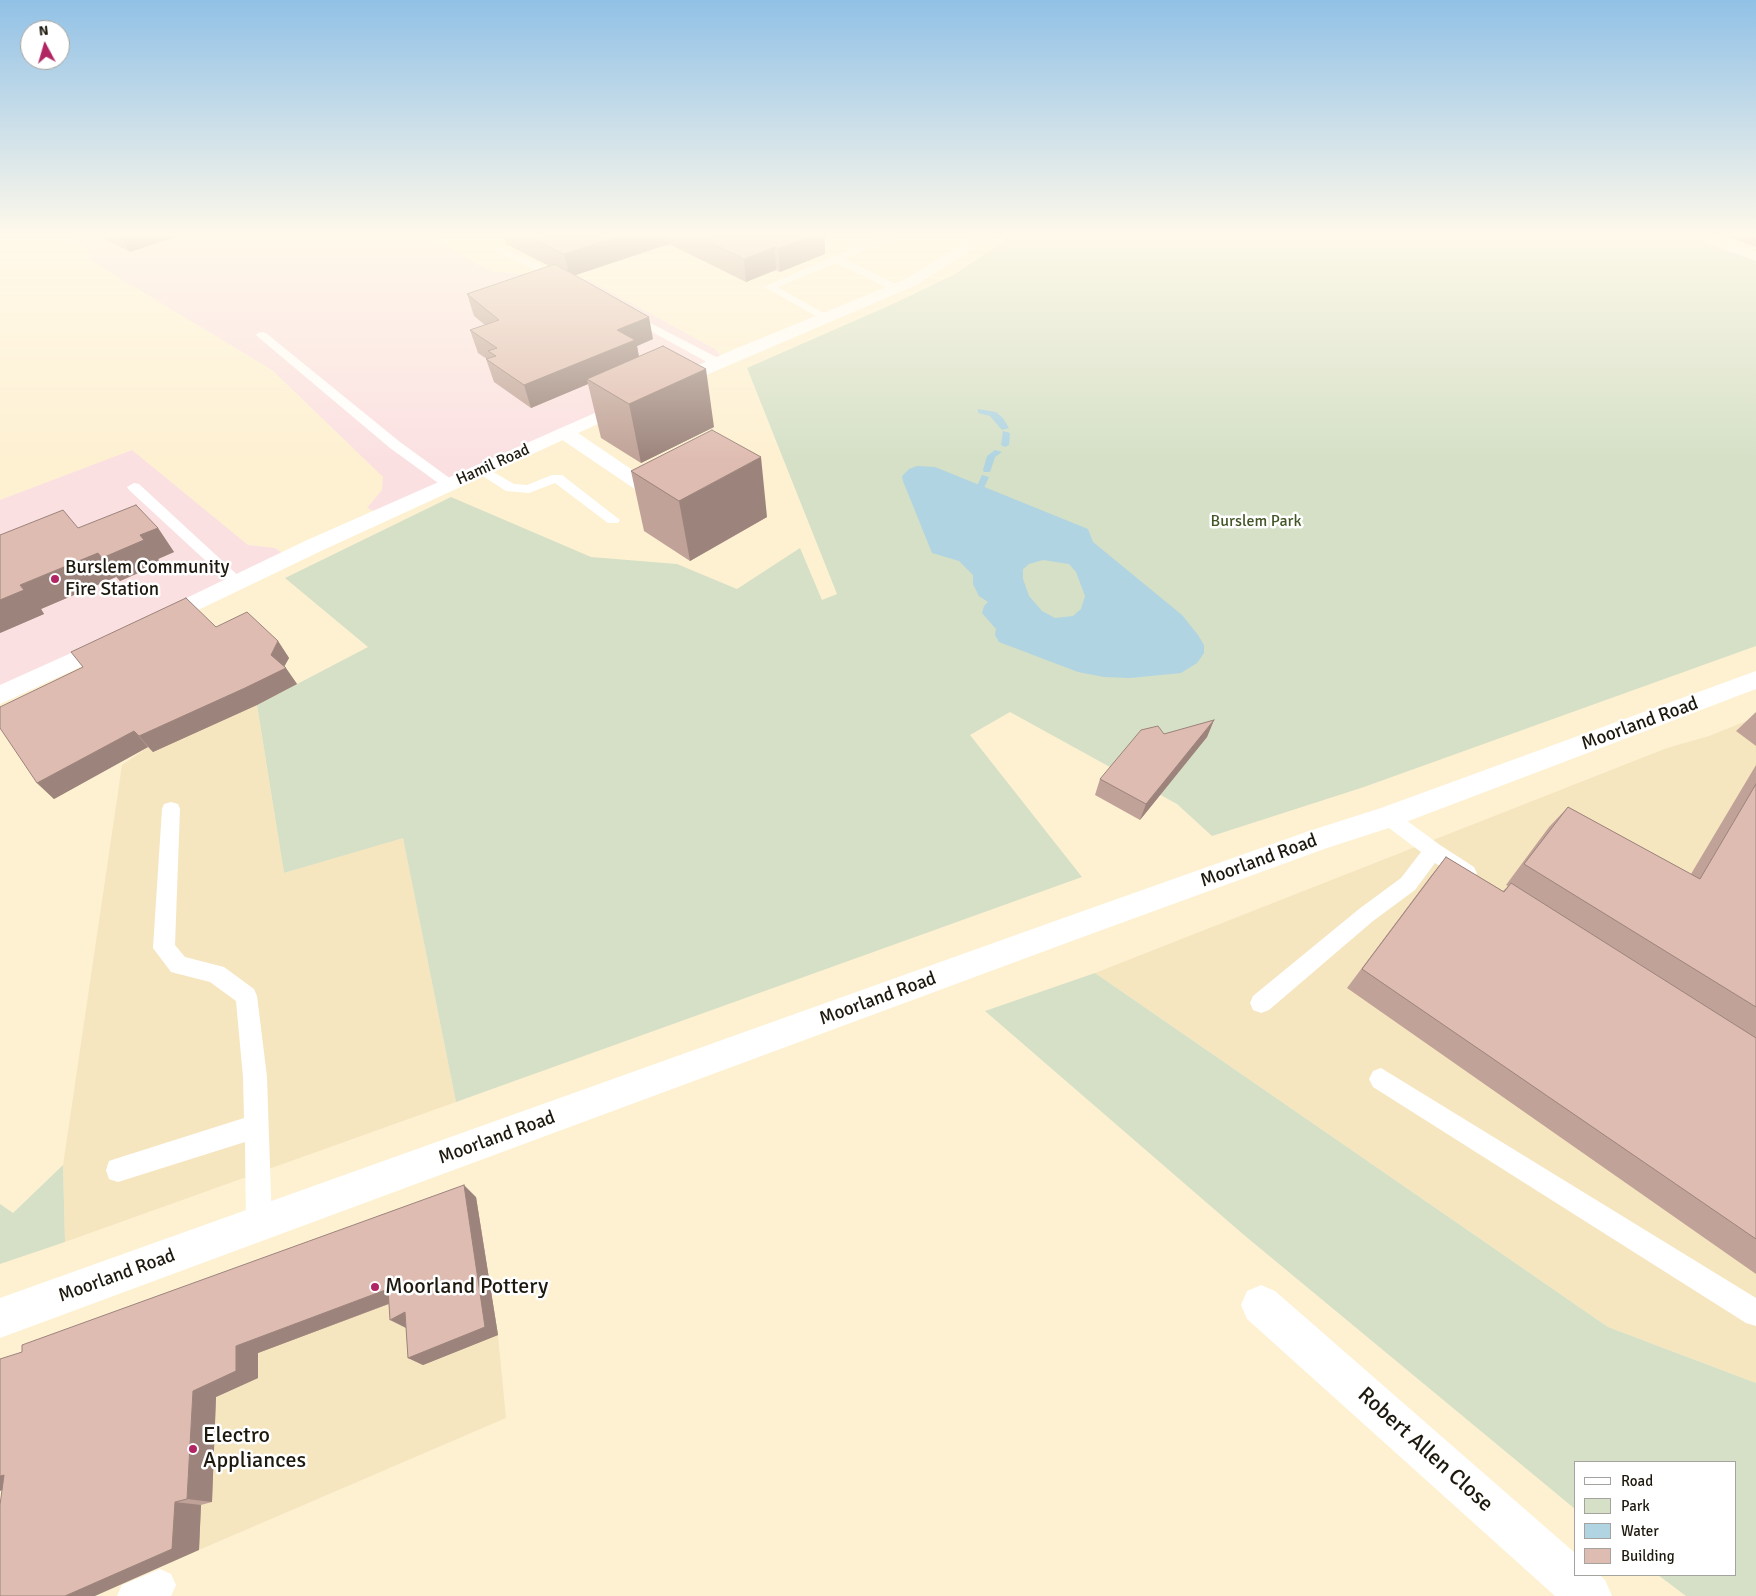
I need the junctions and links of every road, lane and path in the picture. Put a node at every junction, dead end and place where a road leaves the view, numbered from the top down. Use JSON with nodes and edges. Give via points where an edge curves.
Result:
{"nodes":[{"id":1,"x":811,"y":310,"type":"edge"},
{"id":2,"x":842,"y":310,"type":"edge"},
{"id":3,"x":622,"y":311,"type":"edge"},
{"id":4,"x":824,"y":318,"type":"junction"},
{"id":5,"x":262,"y":335,"type":"dead end"},
{"id":6,"x":718,"y":363,"type":"junction"},
{"id":7,"x":565,"y":433,"type":"junction"},
{"id":8,"x":483,"y":470,"type":"junction"},
{"id":9,"x":683,"y":483,"type":"edge"},
{"id":10,"x":450,"y":485,"type":"junction"},
{"id":11,"x":134,"y":487,"type":"dead end"},
{"id":12,"x":614,"y":520,"type":"dead end"},
{"id":13,"x":238,"y":583,"type":"junction"},
{"id":14,"x":1756,"y":680,"type":"edge"},
{"id":15,"x":0,"y":695,"type":"edge"},
{"id":16,"x":171,"y":809,"type":"dead end"},
{"id":17,"x":1388,"y":817,"type":"junction"},
{"id":18,"x":1433,"y":852,"type":"junction"},
{"id":19,"x":1483,"y":883,"type":"edge"},
{"id":20,"x":1261,"y":1003,"type":"dead end"},
{"id":21,"x":1381,"y":1079,"type":"dead end"},
{"id":22,"x":256,"y":1126,"type":"junction"},
{"id":23,"x":118,"y":1170,"type":"dead end"},
{"id":24,"x":258,"y":1225,"type":"junction"},
{"id":25,"x":1261,"y":1305,"type":"dead end"},
{"id":26,"x":1756,"y":1313,"type":"edge"},
{"id":27,"x":0,"y":1318,"type":"edge"},
{"id":28,"x":1589,"y":1596,"type":"edge"}],
"edges":[{"from":1,"to":4,"type":"lane"},
{"from":2,"to":4,"type":"street","name":"Hamil Road"},
{"from":3,"to":6,"type":"lane"},
{"from":4,"to":6,"type":"street","name":"Hamil Road"},
{"from":5,"to":10,"type":"lane","via":[[394,445]]},
{"from":6,"to":7,"type":"street","name":"Hamil Road"},
{"from":7,"to":8,"type":"street","name":"Hamil Road"},
{"from":7,"to":9,"type":"street","via":[[658,496]]},
{"from":8,"to":10,"type":"street","name":"Hamil Road"},
{"from":8,"to":12,"type":"lane","via":[[510,488],[529,489],[557,478]]},
{"from":10,"to":13,"type":"street","name":"Hamil Road"},
{"from":11,"to":13,"type":"lane"},
{"from":13,"to":15,"type":"street","name":"Hamil Road"},
{"from":14,"to":17,"type":"street","name":"Moorland Road"},
{"from":16,"to":22,"type":"lane","via":[[164,948],[179,965],[216,974],[246,996],[255,1077]]},
{"from":17,"to":18,"type":"lane"},
{"from":17,"to":24,"type":"street","name":"Moorland Road","via":[[1097,919]]},
{"from":18,"to":19,"type":"lane"},
{"from":18,"to":20,"type":"lane","via":[[1408,884]]},
{"from":21,"to":26,"type":"lane"},
{"from":22,"to":23,"type":"lane"},
{"from":22,"to":24,"type":"lane"},
{"from":24,"to":27,"type":"street","name":"Moorland Road"},
{"from":25,"to":28,"type":"street","name":"Robert Allen Close"}]}
